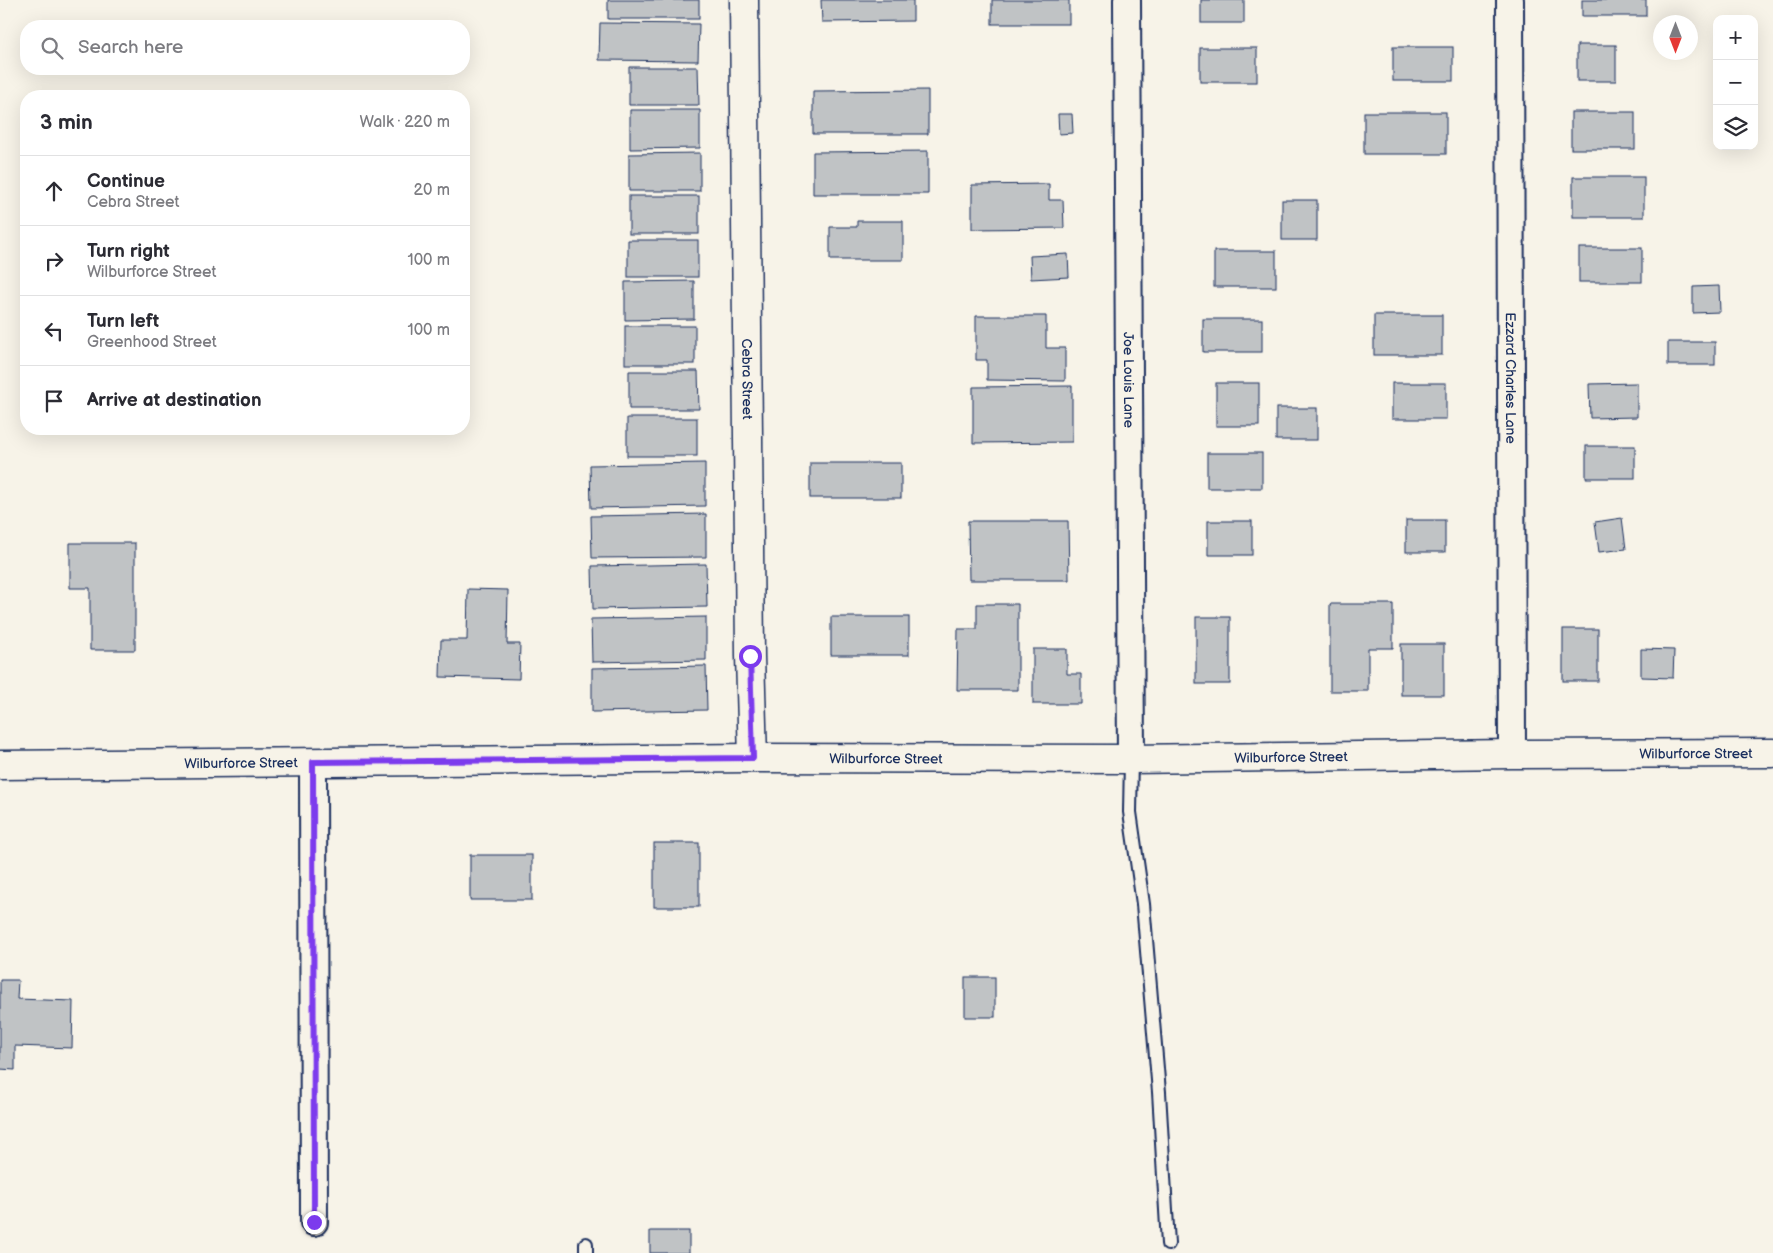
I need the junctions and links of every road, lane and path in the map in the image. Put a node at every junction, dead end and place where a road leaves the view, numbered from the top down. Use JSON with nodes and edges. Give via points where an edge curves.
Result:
{"nodes":[{"id":1,"x":744,"y":0,"type":"edge"},
{"id":2,"x":1127,"y":0,"type":"edge"},
{"id":3,"x":1510,"y":0,"type":"edge"},
{"id":4,"x":1765,"y":753,"type":"edge"},
{"id":5,"x":1512,"y":754,"type":"junction"},
{"id":6,"x":753,"y":758,"type":"junction"},
{"id":7,"x":1131,"y":759,"type":"junction"},
{"id":8,"x":313,"y":762,"type":"junction"},
{"id":9,"x":0,"y":765,"type":"edge"},
{"id":10,"x":314,"y":1222,"type":"dead end"},
{"id":11,"x":1168,"y":1244,"type":"dead end"}],
"edges":[{"from":1,"to":6,"type":"street","name":"Cebra Street"},
{"from":2,"to":7,"type":"street","name":"Joe Louis Lane"},
{"from":3,"to":5,"type":"street","name":"Ezzard Charles Lane"},
{"from":4,"to":5,"type":"street","name":"Wilburforce Street"},
{"from":5,"to":7,"type":"street","name":"Wilburforce Street"},
{"from":6,"to":7,"type":"street","name":"Wilburforce Street"},
{"from":6,"to":8,"type":"street","name":"Wilburforce Street"},
{"from":7,"to":11,"type":"lane","via":[[1130,812],[1143,904]]},
{"from":8,"to":9,"type":"street","name":"Wilburforce Street"},
{"from":8,"to":10,"type":"street"}]}
